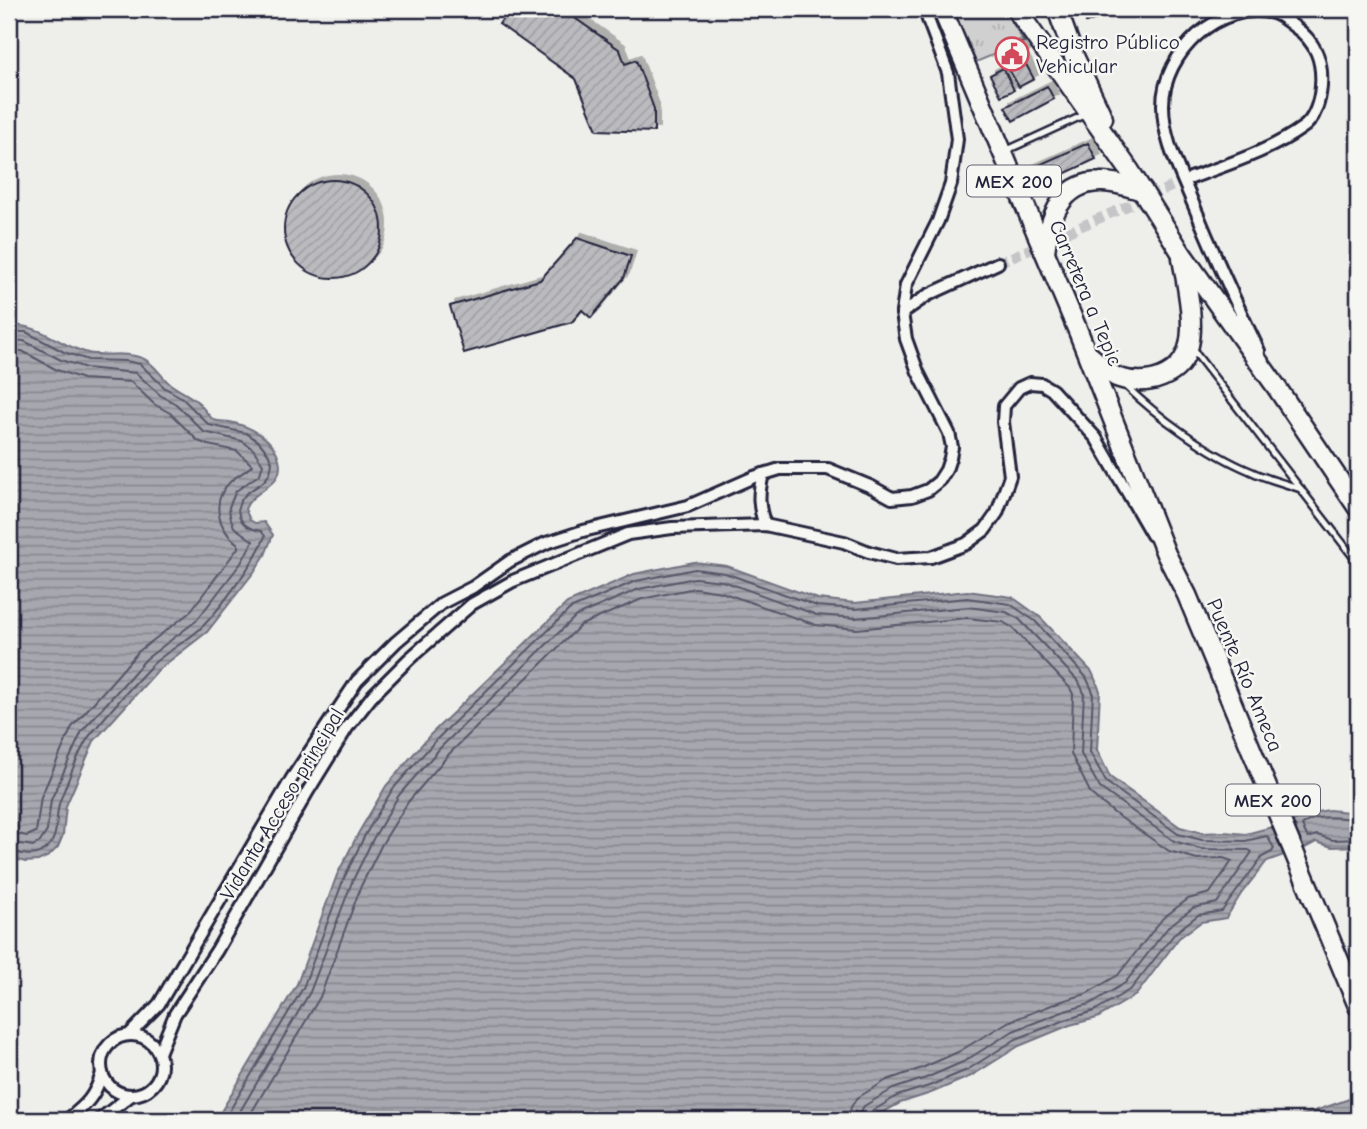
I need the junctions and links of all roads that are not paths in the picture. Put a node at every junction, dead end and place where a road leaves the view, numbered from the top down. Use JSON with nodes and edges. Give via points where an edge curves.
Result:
{"nodes":[{"id":1,"x":925,"y":9,"type":"edge"},
{"id":2,"x":942,"y":9,"type":"edge"},
{"id":3,"x":1016,"y":9,"type":"edge"},
{"id":4,"x":1057,"y":9,"type":"edge"},
{"id":5,"x":1088,"y":113,"type":"junction"},
{"id":6,"x":1002,"y":152,"type":"junction"},
{"id":7,"x":1130,"y":172,"type":"junction"},
{"id":8,"x":1191,"y":178,"type":"tunnel mouth"},
{"id":9,"x":1143,"y":191,"type":"junction"},
{"id":10,"x":1182,"y":254,"type":"junction"},
{"id":11,"x":1045,"y":255,"type":"junction"},
{"id":12,"x":998,"y":263,"type":"tunnel mouth"},
{"id":13,"x":902,"y":313,"type":"junction"},
{"id":14,"x":1189,"y":345,"type":"junction"},
{"id":15,"x":1086,"y":352,"type":"junction"},
{"id":16,"x":1117,"y":378,"type":"junction"},
{"id":17,"x":1275,"y":385,"type":"junction"},
{"id":18,"x":763,"y":474,"type":"junction"},
{"id":19,"x":1303,"y":489,"type":"junction"},
{"id":20,"x":1358,"y":508,"type":"edge"},
{"id":21,"x":765,"y":525,"type":"junction"},
{"id":22,"x":1167,"y":554,"type":"junction"},
{"id":23,"x":1358,"y":563,"type":"edge"},
{"id":24,"x":1188,"y":595,"type":"joint"},
{"id":25,"x":1358,"y":1006,"type":"edge"},
{"id":26,"x":129,"y":1035,"type":"junction"},
{"id":27,"x":159,"y":1053,"type":"junction"},
{"id":28,"x":102,"y":1073,"type":"junction"},
{"id":29,"x":130,"y":1096,"type":"junction"},
{"id":30,"x":67,"y":1120,"type":"edge"},
{"id":31,"x":99,"y":1120,"type":"edge"}],
"edges":[{"from":1,"to":13,"type":"street","via":[[948,73],[957,139],[951,184],[906,285]]},
{"from":2,"to":6,"type":"highway","name":"Carretera a Tepic","number":"MEX 200"},
{"from":3,"to":5,"type":"highway"},
{"from":4,"to":7,"type":"highway","via":[[1073,56]]},
{"from":5,"to":6,"type":"lane"},
{"from":5,"to":7,"type":"highway"},
{"from":6,"to":11,"type":"highway","name":"Carretera a Tepic","number":"MEX 200"},
{"from":7,"to":9,"type":"highway"},
{"from":8,"to":17,"type":"street","via":[[1305,127],[1320,102],[1322,69],[1309,37],[1275,13],[1248,9],[1213,20],[1183,47],[1163,103],[1166,136],[1222,274]]},
{"from":9,"to":10,"type":"highway"},
{"from":9,"to":11,"type":"highway","via":[[1102,181],[1080,184],[1064,196],[1051,217]]},
{"from":10,"to":14,"type":"highway"},
{"from":10,"to":17,"type":"highway"},
{"from":11,"to":15,"type":"highway","name":"Carretera a Tepic","number":"MEX 200"},
{"from":12,"to":13,"type":"street","via":[[928,295]]},
{"from":13,"to":18,"type":"street","via":[[918,372],[949,433],[950,458],[939,481],[912,496],[892,498],[828,469],[780,469]]},
{"from":14,"to":16,"type":"highway","via":[[1168,375],[1148,382]]},
{"from":14,"to":19,"type":"lane"},
{"from":15,"to":16,"type":"highway"},
{"from":15,"to":22,"type":"highway","name":"Carretera a Tepic","number":"MEX 200"},
{"from":16,"to":19,"type":"lane","via":[[1141,401],[1208,448],[1249,471]]},
{"from":17,"to":20,"type":"highway"},
{"from":18,"to":21,"type":"street","via":[[758,508]]},
{"from":18,"to":26,"type":"street","via":[[688,506],[546,543],[442,603],[397,642],[351,691],[292,778],[159,1004]]},
{"from":19,"to":23,"type":"lane"},
{"from":21,"to":22,"type":"street","name":"Vidanta Acceso principal","via":[[896,559],[931,557],[966,544],[998,513],[1010,476],[1004,406],[1019,388],[1030,383],[1042,384],[1059,397],[1096,438]]},
{"from":21,"to":27,"type":"street","name":"Vidanta Acceso principal","via":[[628,534],[513,581],[472,604],[409,659],[347,728],[175,1014]]},
{"from":22,"to":24,"type":"highway","name":"Carretera a Tepic","number":"MEX 200"},
{"from":24,"to":25,"type":"highway","name":"Puente Río Ameca","number":"MEX 200"},
{"from":26,"to":27,"type":"street","via":[[146,1038]]},
{"from":26,"to":28,"type":"street","via":[[108,1045]]},
{"from":27,"to":29,"type":"street","name":"Vidanta Acceso principal","via":[[162,1063],[156,1083]]},
{"from":28,"to":29,"type":"street","via":[[112,1088]]},
{"from":28,"to":30,"type":"street","via":[[96,1092]]},
{"from":29,"to":31,"type":"street","name":"Vidanta Acceso principal"}]}
